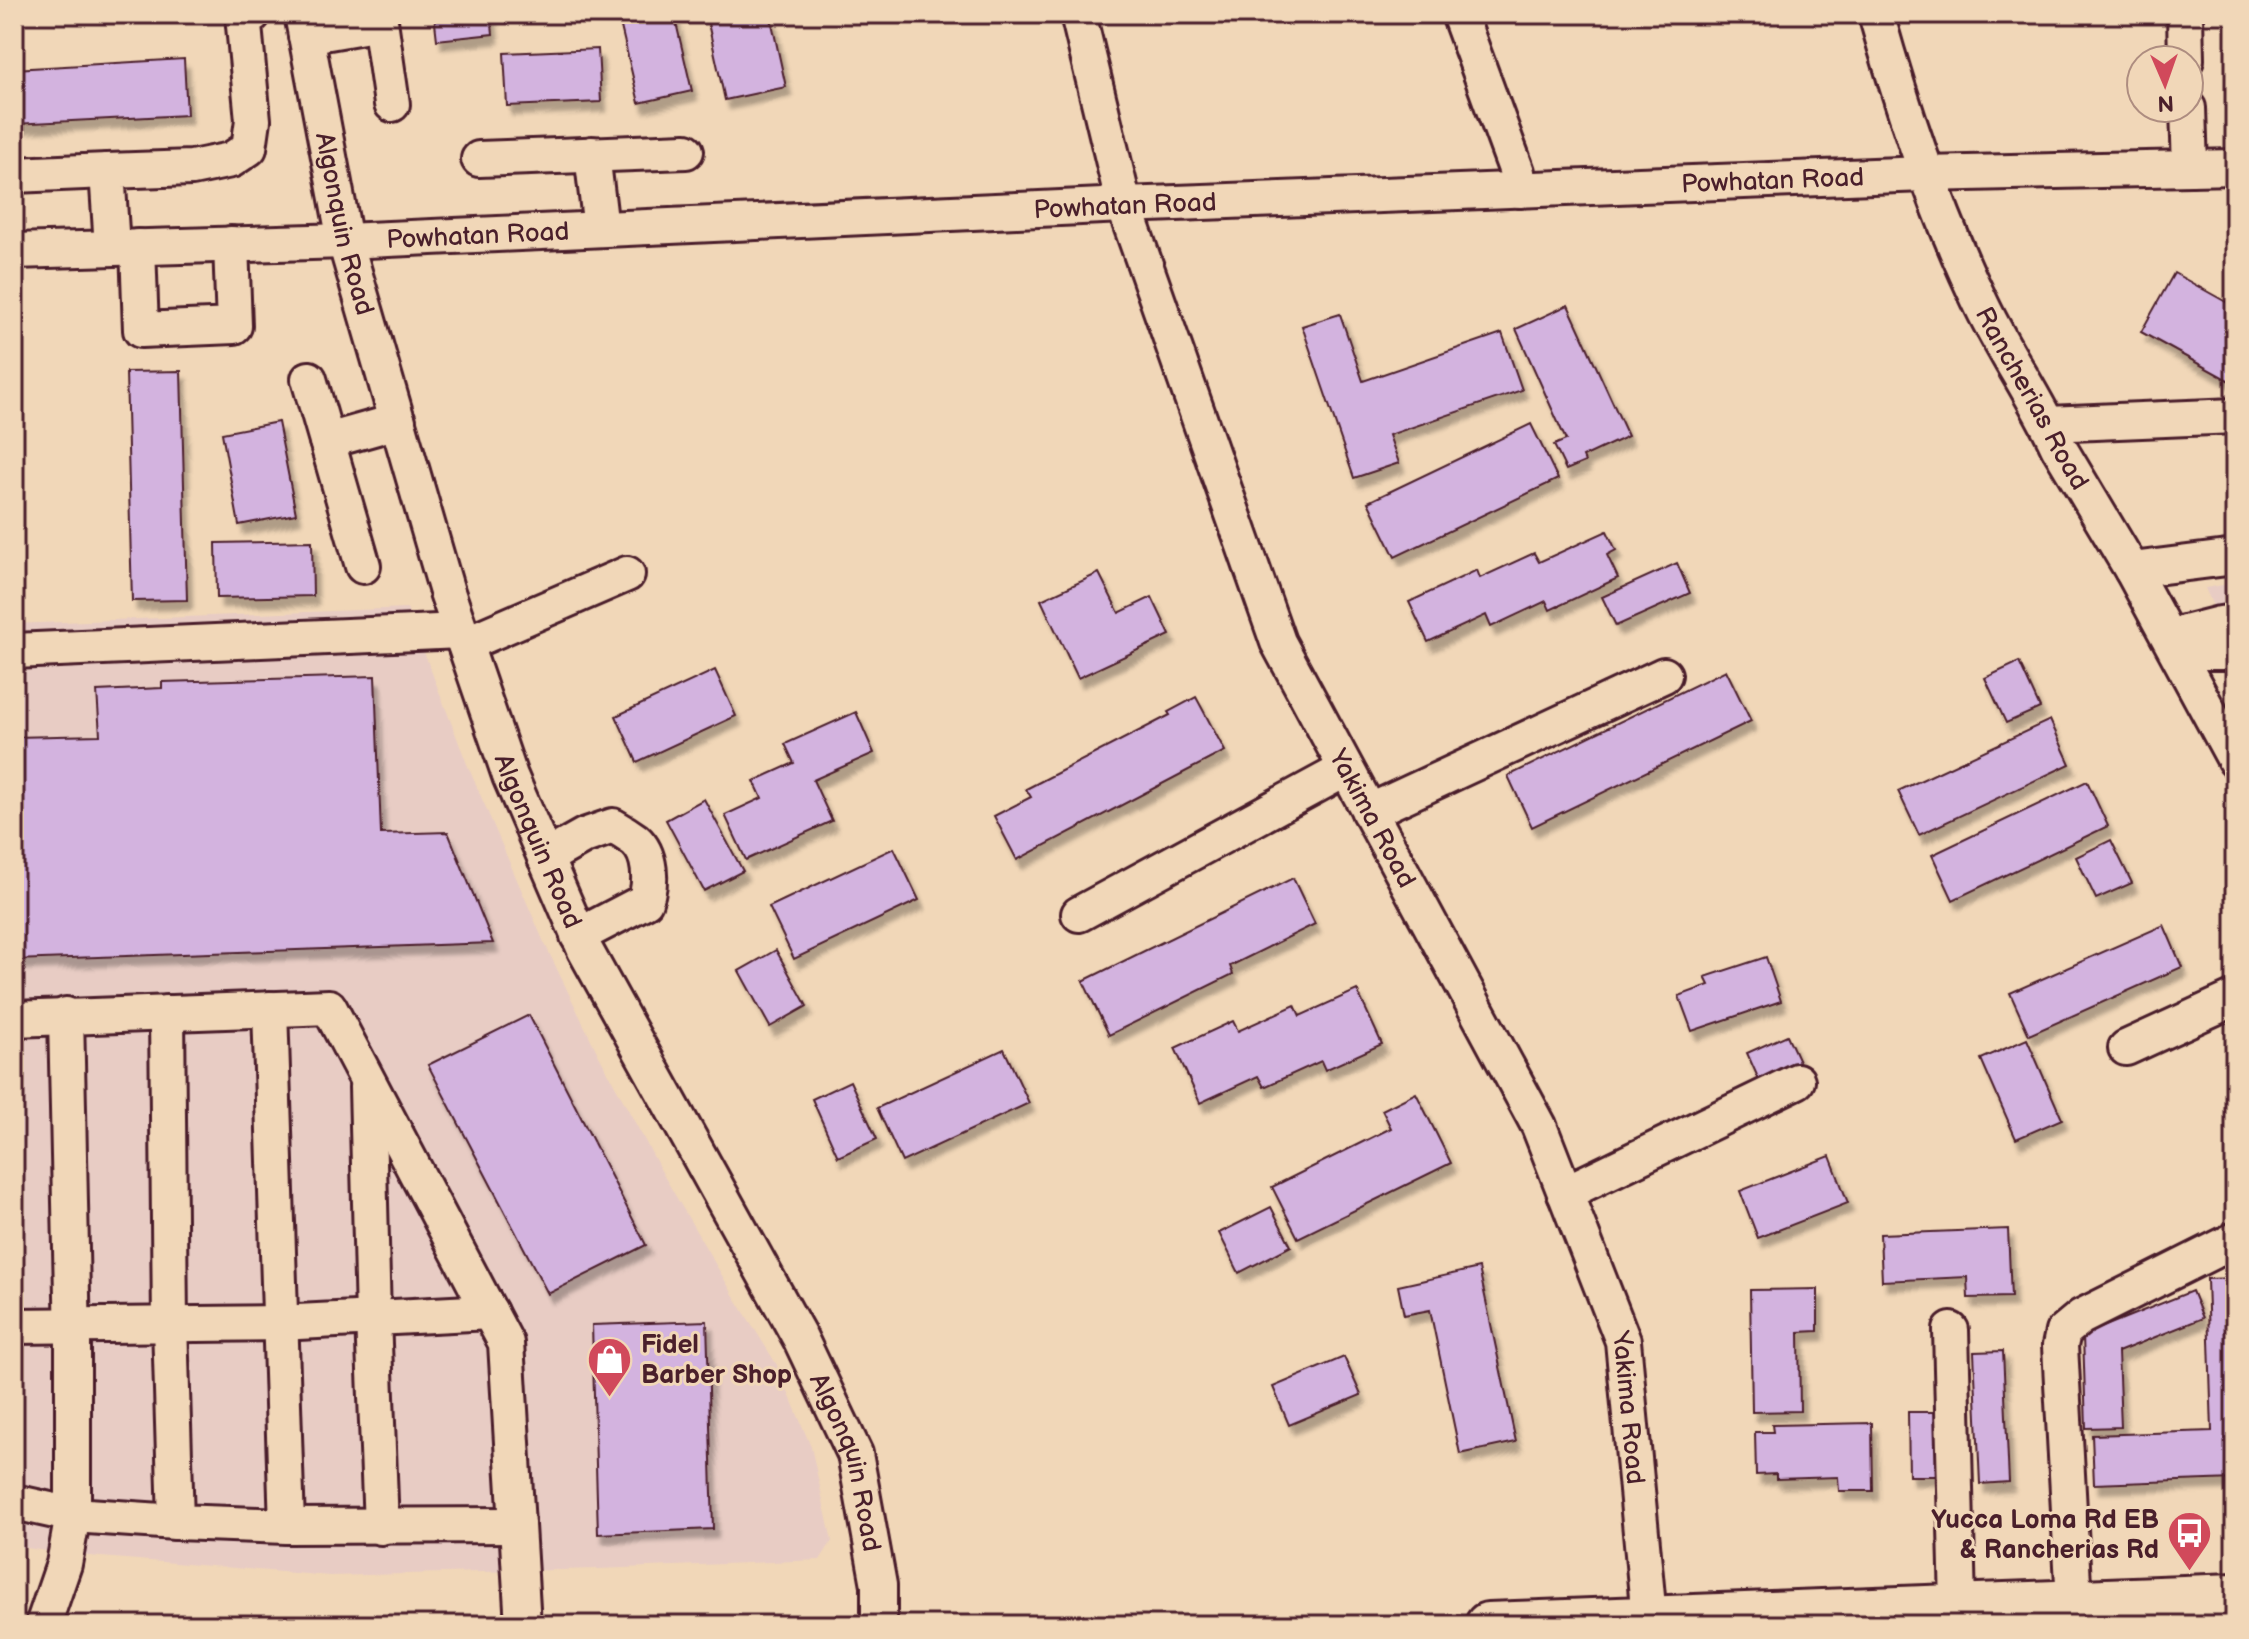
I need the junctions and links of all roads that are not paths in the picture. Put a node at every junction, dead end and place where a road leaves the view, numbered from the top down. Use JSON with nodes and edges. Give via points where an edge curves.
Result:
{"nodes":[{"id":1,"x":253,"y":14,"type":"edge"},
{"id":2,"x":1078,"y":14,"type":"edge"},
{"id":3,"x":1459,"y":14,"type":"edge"},
{"id":4,"x":1876,"y":14,"type":"edge"},
{"id":5,"x":2185,"y":14,"type":"edge"},
{"id":6,"x":379,"y":18,"type":"edge"},
{"id":7,"x":304,"y":25,"type":"edge"},
{"id":8,"x":2186,"y":44,"type":"edge"},
{"id":9,"x":392,"y":104,"type":"dead end"},
{"id":10,"x":2189,"y":124,"type":"edge"},
{"id":11,"x":686,"y":151,"type":"dead end"},
{"id":12,"x":592,"y":154,"type":"junction"},
{"id":13,"x":479,"y":159,"type":"dead end"},
{"id":14,"x":2235,"y":167,"type":"edge"},
{"id":15,"x":2190,"y":168,"type":"junction"},
{"id":16,"x":107,"y":171,"type":"junction"},
{"id":17,"x":1925,"y":174,"type":"junction"},
{"id":18,"x":14,"y":175,"type":"edge"},
{"id":19,"x":1520,"y":190,"type":"junction"},
{"id":20,"x":1124,"y":205,"type":"junction"},
{"id":21,"x":601,"y":229,"type":"junction"},
{"id":22,"x":345,"y":241,"type":"junction"},
{"id":23,"x":231,"y":244,"type":"junction"},
{"id":24,"x":125,"y":247,"type":"junction"},
{"id":25,"x":14,"y":251,"type":"edge"},
{"id":26,"x":309,"y":379,"type":"dead end"},
{"id":27,"x":2235,"y":416,"type":"edge"},
{"id":28,"x":398,"y":421,"type":"junction"},
{"id":29,"x":2048,"y":424,"type":"junction"},
{"id":30,"x":327,"y":441,"type":"junction"},
{"id":31,"x":2235,"y":557,"type":"edge"},
{"id":32,"x":363,"y":566,"type":"dead end"},
{"id":33,"x":2132,"y":570,"type":"junction"},
{"id":34,"x":627,"y":574,"type":"dead end"},
{"id":35,"x":2235,"y":622,"type":"edge"},
{"id":36,"x":463,"y":638,"type":"junction"},
{"id":37,"x":2173,"y":645,"type":"junction"},
{"id":38,"x":14,"y":651,"type":"edge"},
{"id":39,"x":2235,"y":652,"type":"edge"},
{"id":40,"x":1664,"y":675,"type":"dead end"},
{"id":41,"x":2235,"y":760,"type":"edge"},
{"id":42,"x":1346,"y":769,"type":"junction"},
{"id":43,"x":1369,"y":812,"type":"junction"},
{"id":44,"x":545,"y":858,"type":"junction"},
{"id":45,"x":1079,"y":914,"type":"dead end"},
{"id":46,"x":578,"y":936,"type":"junction"},
{"id":47,"x":2235,"y":998,"type":"edge"},
{"id":48,"x":270,"y":1009,"type":"junction"},
{"id":49,"x":167,"y":1013,"type":"junction"},
{"id":50,"x":66,"y":1015,"type":"junction"},
{"id":51,"x":14,"y":1019,"type":"edge"},
{"id":52,"x":2126,"y":1048,"type":"dead end"},
{"id":53,"x":367,"y":1080,"type":"junction"},
{"id":54,"x":1797,"y":1081,"type":"dead end"},
{"id":55,"x":1565,"y":1193,"type":"junction"},
{"id":56,"x":2235,"y":1240,"type":"edge"},
{"id":57,"x":490,"y":1312,"type":"junction"},
{"id":58,"x":373,"y":1318,"type":"junction"},
{"id":59,"x":279,"y":1323,"type":"junction"},
{"id":60,"x":170,"y":1324,"type":"junction"},
{"id":61,"x":14,"y":1326,"type":"edge"},
{"id":62,"x":73,"y":1326,"type":"junction"},
{"id":63,"x":1951,"y":1330,"type":"dead end"},
{"id":64,"x":14,"y":1502,"type":"edge"},
{"id":65,"x":73,"y":1515,"type":"junction"},
{"id":66,"x":176,"y":1522,"type":"junction"},
{"id":67,"x":517,"y":1525,"type":"junction"},
{"id":68,"x":287,"y":1526,"type":"junction"},
{"id":69,"x":381,"y":1527,"type":"junction"},
{"id":70,"x":2235,"y":1596,"type":"edge"},
{"id":71,"x":2074,"y":1602,"type":"junction"},
{"id":72,"x":1968,"y":1612,"type":"edge"},
{"id":73,"x":1649,"y":1618,"type":"junction"},
{"id":74,"x":43,"y":1625,"type":"edge"},
{"id":75,"x":523,"y":1625,"type":"edge"},
{"id":76,"x":879,"y":1625,"type":"edge"},
{"id":77,"x":1488,"y":1625,"type":"edge"}],
"edges":[{"from":1,"to":16,"type":"street","via":[[243,15],[253,120],[249,148],[231,160],[192,168]]},
{"from":2,"to":20,"type":"street","name":"Yakima Road"},
{"from":3,"to":19,"type":"street"},
{"from":4,"to":17,"type":"street","name":"Rancherias Road"},
{"from":5,"to":8,"type":"street"},
{"from":6,"to":7,"type":"street"},
{"from":6,"to":9,"type":"street"},
{"from":7,"to":22,"type":"street","name":"Algonquin Road"},
{"from":10,"to":15,"type":"street"},
{"from":11,"to":12,"type":"street"},
{"from":12,"to":13,"type":"street"},
{"from":12,"to":21,"type":"street"},
{"from":14,"to":15,"type":"street","name":"Powhatan Road"},
{"from":15,"to":17,"type":"street","name":"Powhatan Road"},
{"from":16,"to":18,"type":"street"},
{"from":16,"to":24,"type":"street"},
{"from":17,"to":19,"type":"street","name":"Powhatan Road"},
{"from":17,"to":29,"type":"street","name":"Rancherias Road","via":[[1983,307]]},
{"from":19,"to":20,"type":"street","name":"Powhatan Road"},
{"from":20,"to":21,"type":"street","name":"Powhatan Road"},
{"from":20,"to":42,"type":"street","name":"Yakima Road","via":[[1278,642]]},
{"from":21,"to":22,"type":"street","name":"Powhatan Road"},
{"from":22,"to":23,"type":"street","name":"Powhatan Road"},
{"from":22,"to":28,"type":"street","name":"Algonquin Road"},
{"from":23,"to":24,"type":"street","name":"Powhatan Road"},
{"from":23,"to":24,"type":"street","via":[[234,326],[141,330]]},
{"from":24,"to":25,"type":"street","name":"Powhatan Road"},
{"from":26,"to":30,"type":"street"},
{"from":27,"to":29,"type":"street"},
{"from":28,"to":30,"type":"street"},
{"from":28,"to":36,"type":"street","name":"Algonquin Road"},
{"from":29,"to":33,"type":"street","name":"Rancherias Road"},
{"from":30,"to":32,"type":"street"},
{"from":31,"to":33,"type":"street"},
{"from":33,"to":37,"type":"street","name":"Rancherias Road"},
{"from":34,"to":36,"type":"street"},
{"from":35,"to":37,"type":"street"},
{"from":36,"to":38,"type":"street"},
{"from":36,"to":44,"type":"street","name":"Algonquin Road","via":[[510,776]]},
{"from":37,"to":39,"type":"street"},
{"from":37,"to":41,"type":"street","name":"Rancherias Road"},
{"from":40,"to":43,"type":"street"},
{"from":42,"to":43,"type":"street","name":"Yakima Road"},
{"from":42,"to":45,"type":"street"},
{"from":43,"to":55,"type":"street","name":"Yakima Road","via":[[1539,1126]]},
{"from":44,"to":46,"type":"street","name":"Algonquin Road"},
{"from":44,"to":46,"type":"street","via":[[613,826],[638,842],[649,868],[645,901]]},
{"from":46,"to":76,"type":"street","name":"Algonquin Road","via":[[800,1338],[855,1454],[879,1585]]},
{"from":47,"to":52,"type":"street"},
{"from":48,"to":49,"type":"street"},
{"from":48,"to":53,"type":"street","via":[[329,1007]]},
{"from":48,"to":59,"type":"street"},
{"from":49,"to":50,"type":"street"},
{"from":49,"to":60,"type":"street"},
{"from":50,"to":51,"type":"street"},
{"from":50,"to":62,"type":"street"},
{"from":53,"to":57,"type":"street"},
{"from":53,"to":58,"type":"street"},
{"from":54,"to":55,"type":"street"},
{"from":55,"to":73,"type":"street","name":"Yakima Road","via":[[1623,1341]]},
{"from":56,"to":71,"type":"street","via":[[2081,1317],[2063,1332]]},
{"from":57,"to":58,"type":"street"},
{"from":57,"to":67,"type":"street","via":[[506,1343]]},
{"from":58,"to":59,"type":"street"},
{"from":58,"to":69,"type":"street"},
{"from":59,"to":60,"type":"street"},
{"from":59,"to":68,"type":"street"},
{"from":60,"to":62,"type":"street"},
{"from":60,"to":66,"type":"street"},
{"from":61,"to":62,"type":"street"},
{"from":62,"to":65,"type":"street"},
{"from":63,"to":72,"type":"street"},
{"from":64,"to":65,"type":"street"},
{"from":65,"to":66,"type":"street"},
{"from":65,"to":74,"type":"street","via":[[64,1564]]},
{"from":66,"to":68,"type":"street"},
{"from":67,"to":69,"type":"street"},
{"from":67,"to":75,"type":"street"},
{"from":68,"to":69,"type":"street"},
{"from":70,"to":71,"type":"main road"},
{"from":71,"to":72,"type":"main road"},
{"from":72,"to":73,"type":"main road"},
{"from":73,"to":77,"type":"main road"}]}
